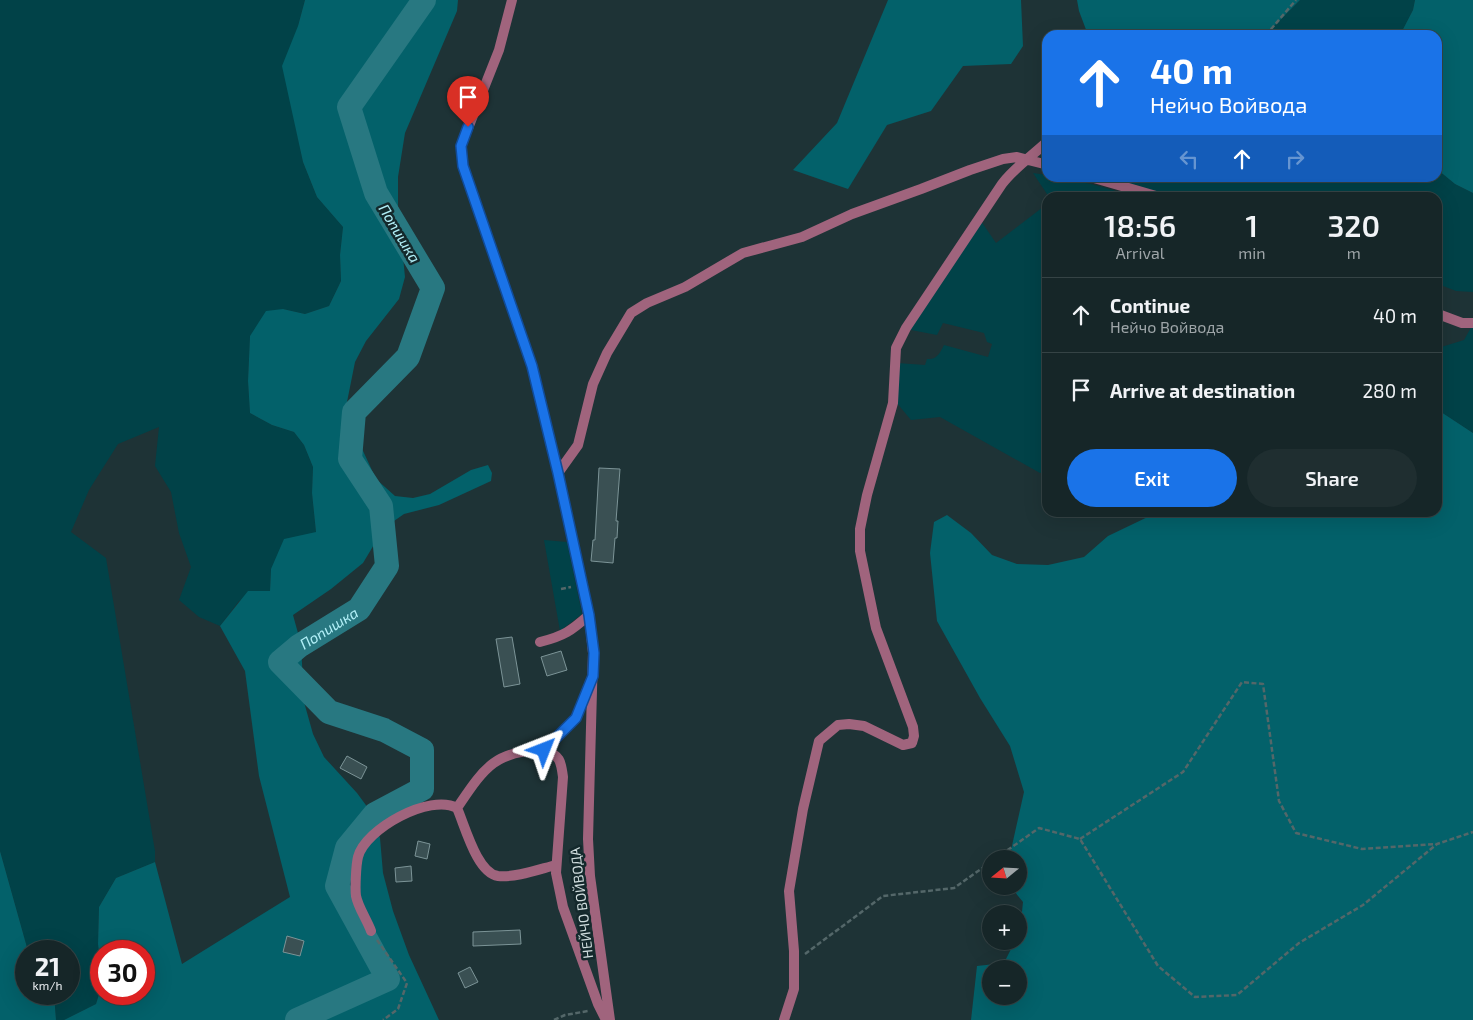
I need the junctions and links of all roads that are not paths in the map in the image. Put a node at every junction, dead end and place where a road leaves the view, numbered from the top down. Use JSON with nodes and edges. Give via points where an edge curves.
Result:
{"nodes":[{"id":1,"x":512,"y":0,"type":"edge"},
{"id":2,"x":1042,"y":146,"type":"edge"},
{"id":3,"x":1028,"y":159,"type":"junction"},
{"id":4,"x":1042,"y":163,"type":"edge"},
{"id":5,"x":1108,"y":182,"type":"edge"},
{"id":6,"x":1142,"y":192,"type":"edge"},
{"id":7,"x":1442,"y":316,"type":"edge"},
{"id":8,"x":1473,"y":323,"type":"edge"},
{"id":9,"x":558,"y":473,"type":"junction"},
{"id":10,"x":589,"y":615,"type":"junction"},
{"id":11,"x":540,"y":642,"type":"dead end"},
{"id":12,"x":593,"y":676,"type":"junction"},
{"id":13,"x":544,"y":750,"type":"junction"},
{"id":14,"x":456,"y":808,"type":"junction"},
{"id":15,"x":556,"y":865,"type":"junction"},
{"id":16,"x":371,"y":931,"type":"road end"},
{"id":17,"x":606,"y":1020,"type":"edge"},
{"id":18,"x":610,"y":1020,"type":"edge"},
{"id":19,"x":784,"y":1020,"type":"edge"}],
"edges":[{"from":1,"to":9,"type":"street","name":"НЕЙЧО ВОЙВОДА","via":[[499,50],[461,146],[463,166],[532,366]]},
{"from":2,"to":3,"type":"street"},
{"from":3,"to":4,"type":"street"},
{"from":3,"to":9,"type":"street","via":[[1004,158],[852,214],[802,237],[744,253],[631,313],[593,384],[578,445]]},
{"from":3,"to":19,"type":"street","via":[[1014,168],[1002,184],[896,348],[893,403],[867,495],[860,529],[860,551],[876,628],[914,736],[912,743],[903,745],[864,726],[849,724],[838,725],[819,741],[789,891],[794,989]]},
{"from":5,"to":6,"type":"street"},
{"from":7,"to":8,"type":"street","via":[[1462,323]]},
{"from":9,"to":10,"type":"street","name":"НЕЙЧО ВОЙВОДА"},
{"from":10,"to":11,"type":"street","via":[[560,637]]},
{"from":10,"to":12,"type":"street","name":"НЕЙЧО ВОЙВОДА","via":[[594,653]]},
{"from":12,"to":13,"type":"street","via":[[576,718]]},
{"from":12,"to":18,"type":"street","name":"НЕЙЧО ВОЙВОДА","via":[[588,839]]},
{"from":13,"to":14,"type":"street","via":[[513,752],[501,757],[487,767]]},
{"from":13,"to":15,"type":"street","via":[[553,753],[562,766]]},
{"from":14,"to":15,"type":"street","via":[[488,872],[498,876],[511,875]]},
{"from":14,"to":16,"type":"street","via":[[437,805],[398,817],[364,845],[358,857],[356,896]]},
{"from":15,"to":17,"type":"street","via":[[563,907]]}]}
